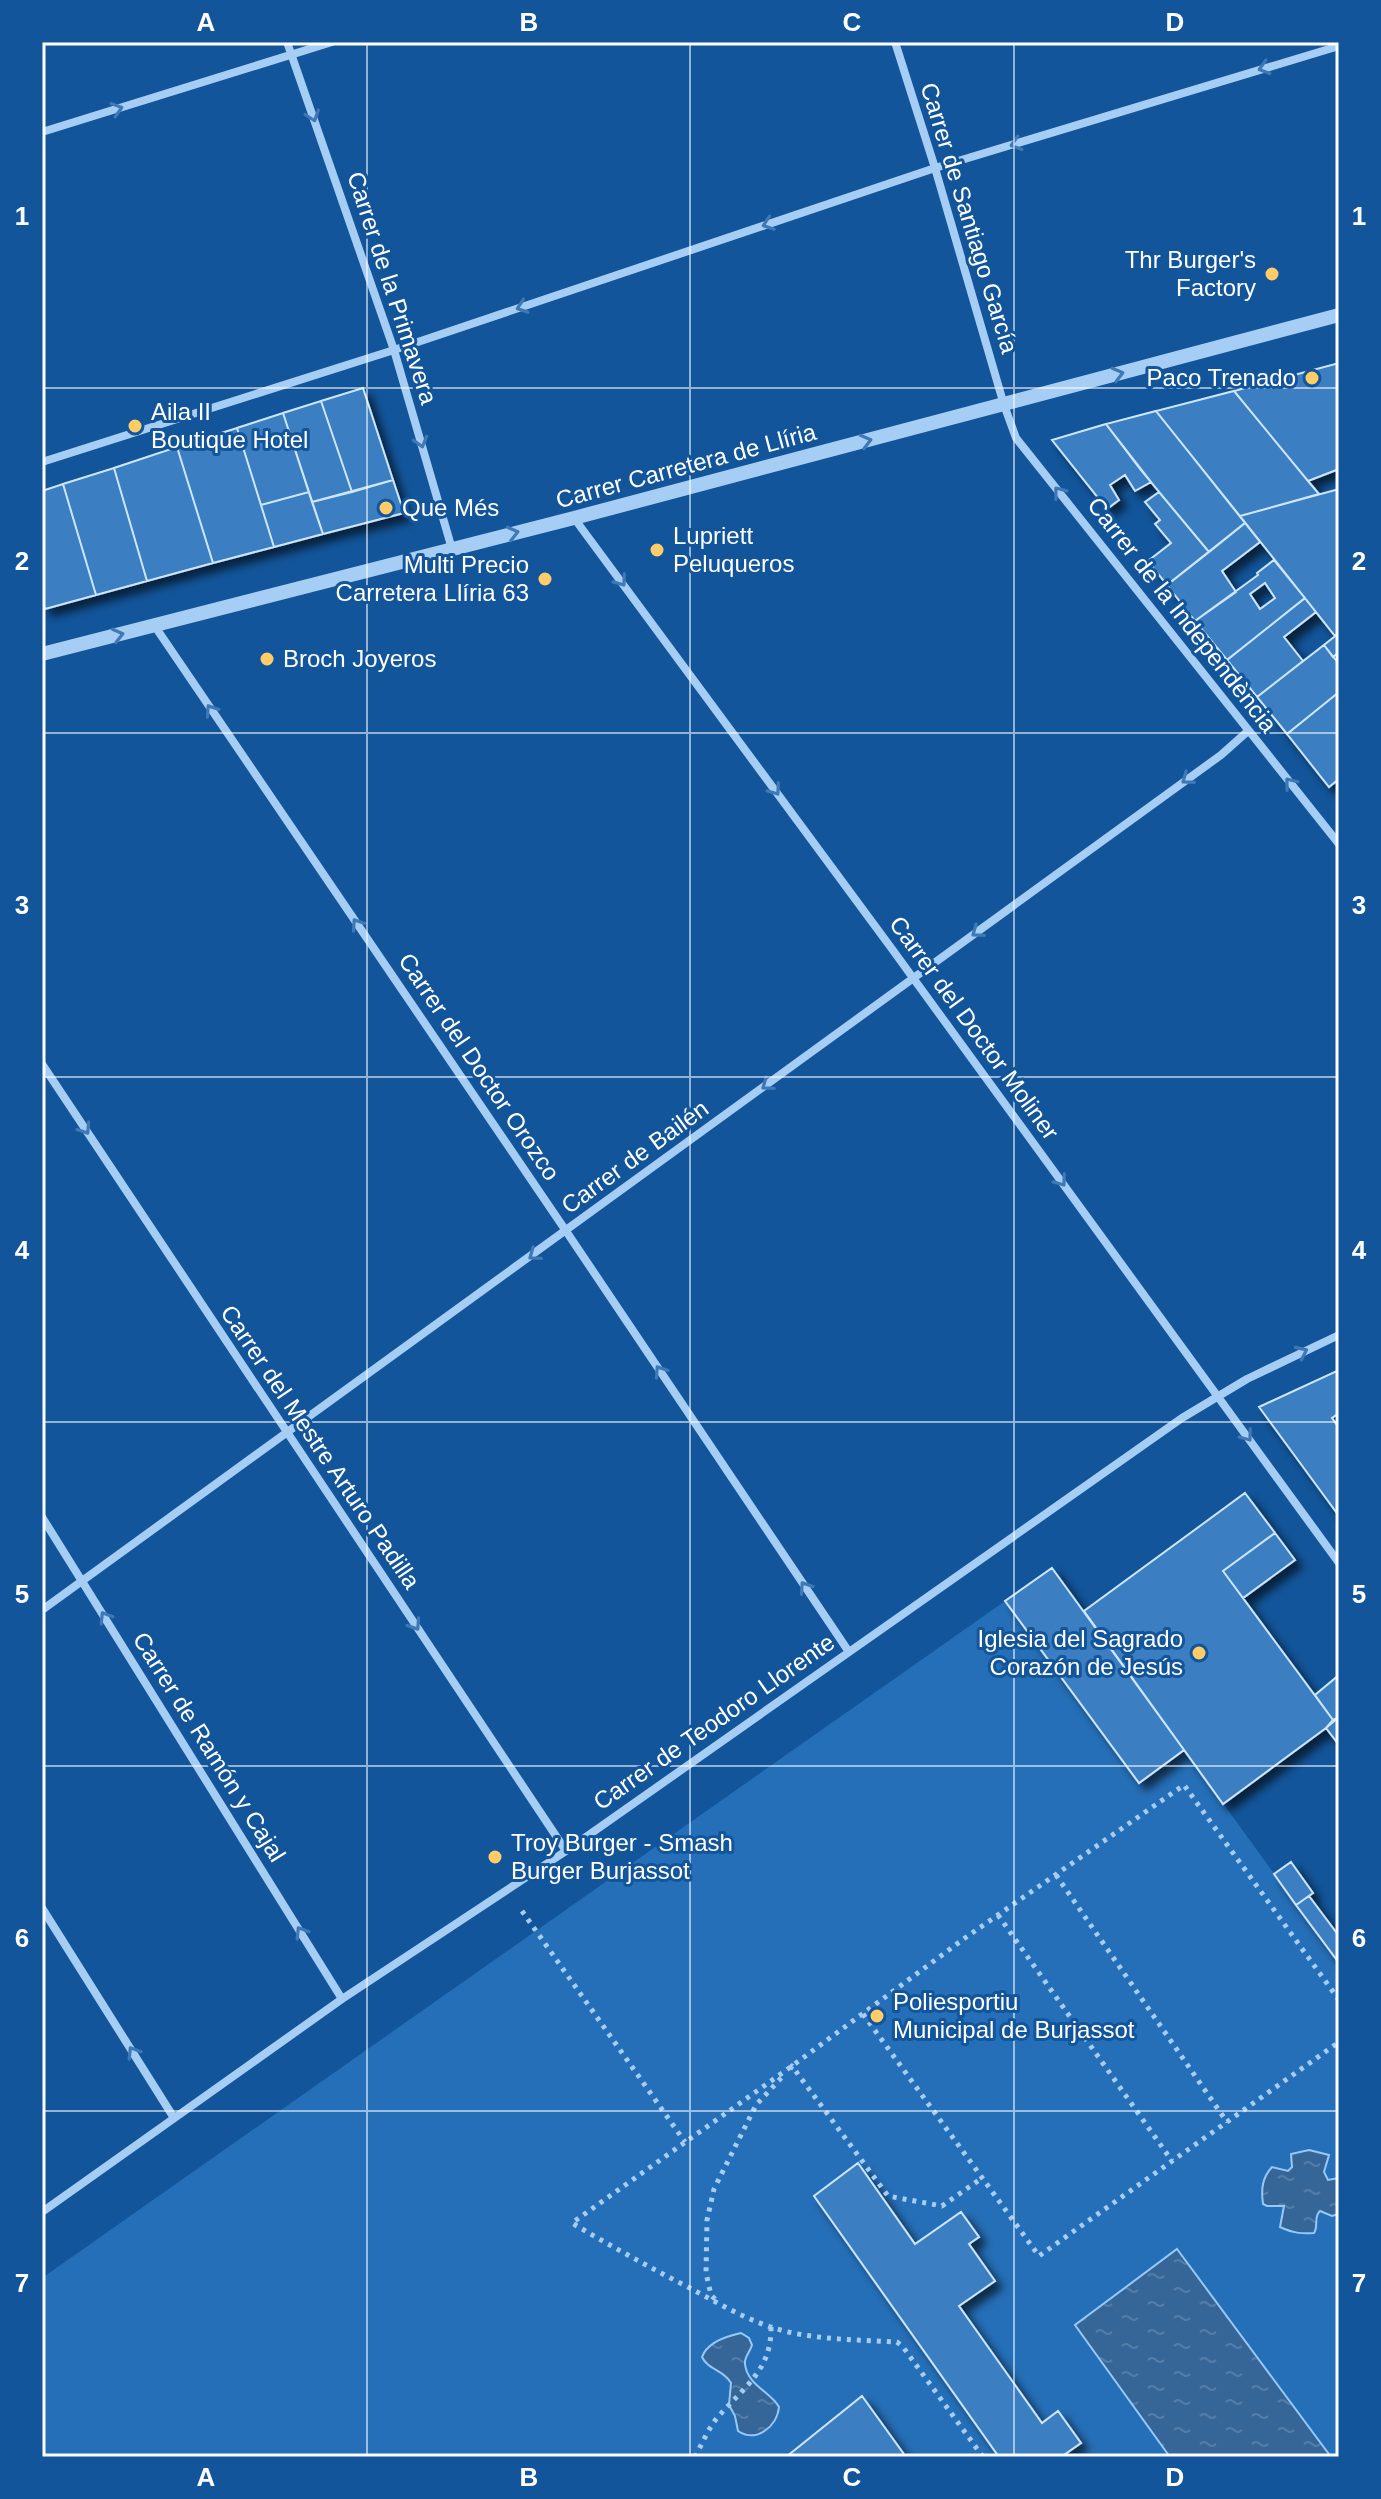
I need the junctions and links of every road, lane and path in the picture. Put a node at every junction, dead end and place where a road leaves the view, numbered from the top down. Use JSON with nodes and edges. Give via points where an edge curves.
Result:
{"nodes":[{"id":1,"x":287,"y":42,"type":"edge"},
{"id":2,"x":332,"y":42,"type":"edge"},
{"id":3,"x":895,"y":42,"type":"edge"},
{"id":4,"x":1339,"y":46,"type":"edge"},
{"id":5,"x":292,"y":55,"type":"junction"},
{"id":6,"x":42,"y":132,"type":"edge"},
{"id":7,"x":935,"y":168,"type":"junction"},
{"id":8,"x":1339,"y":315,"type":"edge"},
{"id":9,"x":394,"y":350,"type":"junction"},
{"id":10,"x":1004,"y":405,"type":"junction"},
{"id":11,"x":42,"y":462,"type":"edge"},
{"id":12,"x":574,"y":518,"type":"junction"},
{"id":13,"x":452,"y":549,"type":"junction"},
{"id":14,"x":154,"y":625,"type":"junction"},
{"id":15,"x":42,"y":654,"type":"edge"},
{"id":16,"x":1248,"y":731,"type":"junction"},
{"id":17,"x":1339,"y":844,"type":"edge"},
{"id":18,"x":914,"y":978,"type":"junction"},
{"id":19,"x":42,"y":1064,"type":"edge"},
{"id":20,"x":566,"y":1231,"type":"junction"},
{"id":21,"x":1339,"y":1335,"type":"edge"},
{"id":22,"x":1217,"y":1397,"type":"junction"},
{"id":23,"x":287,"y":1432,"type":"junction"},
{"id":24,"x":42,"y":1517,"type":"edge"},
{"id":25,"x":1339,"y":1563,"type":"edge"},
{"id":26,"x":82,"y":1580,"type":"junction"},
{"id":27,"x":42,"y":1610,"type":"edge"},
{"id":28,"x":849,"y":1652,"type":"junction"},
{"id":29,"x":566,"y":1851,"type":"junction"},
{"id":30,"x":1056,"y":1875,"type":"junction"},
{"id":31,"x":507,"y":1890,"type":"junction"},
{"id":32,"x":42,"y":1908,"type":"edge"},
{"id":33,"x":998,"y":1915,"type":"junction"},
{"id":34,"x":342,"y":1999,"type":"junction"},
{"id":35,"x":1339,"y":2000,"type":"edge"},
{"id":36,"x":863,"y":2014,"type":"junction"},
{"id":37,"x":1339,"y":2042,"type":"edge"},
{"id":38,"x":792,"y":2066,"type":"junction"},
{"id":39,"x":174,"y":2118,"type":"junction"},
{"id":40,"x":1227,"y":2122,"type":"junction"},
{"id":41,"x":685,"y":2142,"type":"junction"},
{"id":42,"x":1172,"y":2161,"type":"junction"},
{"id":43,"x":982,"y":2178,"type":"junction"},
{"id":44,"x":42,"y":2212,"type":"edge"},
{"id":45,"x":718,"y":2303,"type":"junction"},
{"id":46,"x":771,"y":2327,"type":"junction"},
{"id":47,"x":695,"y":2457,"type":"edge"},
{"id":48,"x":983,"y":2457,"type":"edge"}],
"edges":[{"from":1,"to":5,"type":"street","name":"Carrer de la Primavera"},
{"from":2,"to":5,"type":"street"},
{"from":3,"to":7,"type":"street","name":"Carrer de Santiago García"},
{"from":4,"to":7,"type":"street","one_way":true},
{"from":6,"to":5,"type":"street","one_way":true},
{"from":5,"to":9,"type":"street","name":"Carrer de la Primavera","one_way":true},
{"from":7,"to":9,"type":"street","one_way":true},
{"from":7,"to":10,"type":"street","name":"Carrer de Santiago García"},
{"from":10,"to":8,"type":"street","name":"Carrer Carretera de Llíria","one_way":true},
{"from":9,"to":11,"type":"street"},
{"from":9,"to":13,"type":"street","name":"Carrer de la Primavera","one_way":true},
{"from":12,"to":10,"type":"street","name":"Carrer Carretera de Llíria","one_way":true},
{"from":16,"to":10,"type":"street","name":"Carrer de la Independència","one_way":true,"via":[[1016,438]]},
{"from":13,"to":12,"type":"street","name":"Carrer Carretera de Llíria","one_way":true},
{"from":12,"to":18,"type":"street","name":"Carrer del Doctor Moliner","one_way":true},
{"from":13,"to":14,"type":"street","name":"Carrer Carretera de Llíria"},
{"from":15,"to":14,"type":"street","name":"Carrer Carretera de Llíria","one_way":true},
{"from":20,"to":14,"type":"street","name":"Carrer del Doctor Orozco","one_way":true},
{"from":17,"to":16,"type":"street","name":"Carrer de la Independència","one_way":true},
{"from":16,"to":18,"type":"street","name":"Carrer de Bailén","one_way":true},
{"from":18,"to":20,"type":"street","name":"Carrer de Bailén","one_way":true},
{"from":18,"to":22,"type":"street","name":"Carrer del Doctor Moliner","one_way":true},
{"from":19,"to":23,"type":"street","name":"Carrer del Mestre Arturo Padilla","one_way":true},
{"from":20,"to":23,"type":"street","name":"Carrer de Bailén","one_way":true},
{"from":28,"to":20,"type":"street","name":"Carrer del Doctor Orozco","one_way":true},
{"from":22,"to":21,"type":"street","name":"Carrer de Teodoro Llorente","one_way":true},
{"from":22,"to":25,"type":"street","name":"Carrer del Doctor Moliner","one_way":true},
{"from":22,"to":28,"type":"street","name":"Carrer de Teodoro Llorente"},
{"from":23,"to":26,"type":"street","name":"Carrer de Bailén"},
{"from":23,"to":29,"type":"street","name":"Carrer del Mestre Arturo Padilla","one_way":true},
{"from":24,"to":26,"type":"street","name":"Carrer de Ramón y Cajal"},
{"from":26,"to":27,"type":"street","name":"Carrer de Bailén"},
{"from":34,"to":26,"type":"street","name":"Carrer de Ramón y Cajal","one_way":true},
{"from":28,"to":29,"type":"street","name":"Carrer de Teodoro Llorente"},
{"from":29,"to":31,"type":"street","name":"Carrer de Teodoro Llorente"},
{"from":30,"to":33,"type":"path"},
{"from":30,"to":35,"type":"path","via":[[1184,1785]]},
{"from":30,"to":40,"type":"path"},
{"from":31,"to":34,"type":"street","name":"Carrer de Teodoro Llorente"},
{"from":31,"to":41,"type":"path"},
{"from":39,"to":32,"type":"street","one_way":true},
{"from":33,"to":36,"type":"path"},
{"from":33,"to":42,"type":"path"},
{"from":34,"to":39,"type":"street","name":"Carrer de Teodoro Llorente"},
{"from":36,"to":38,"type":"path"},
{"from":36,"to":43,"type":"path"},
{"from":37,"to":40,"type":"path"},
{"from":38,"to":41,"type":"path"},
{"from":38,"to":43,"type":"path","via":[[888,2196],[942,2206]]},
{"from":38,"to":45,"type":"path","via":[[756,2105],[714,2189],[707,2220],[706,2273]]},
{"from":39,"to":44,"type":"street","name":"Carrer de Teodoro Llorente"},
{"from":40,"to":42,"type":"path"},
{"from":41,"to":45,"type":"path","via":[[572,2223]]},
{"from":42,"to":43,"type":"path","via":[[1039,2256]]},
{"from":45,"to":46,"type":"path"},
{"from":46,"to":47,"type":"path","via":[[764,2364],[713,2424]]},
{"from":46,"to":48,"type":"path","via":[[897,2342]]}]}
